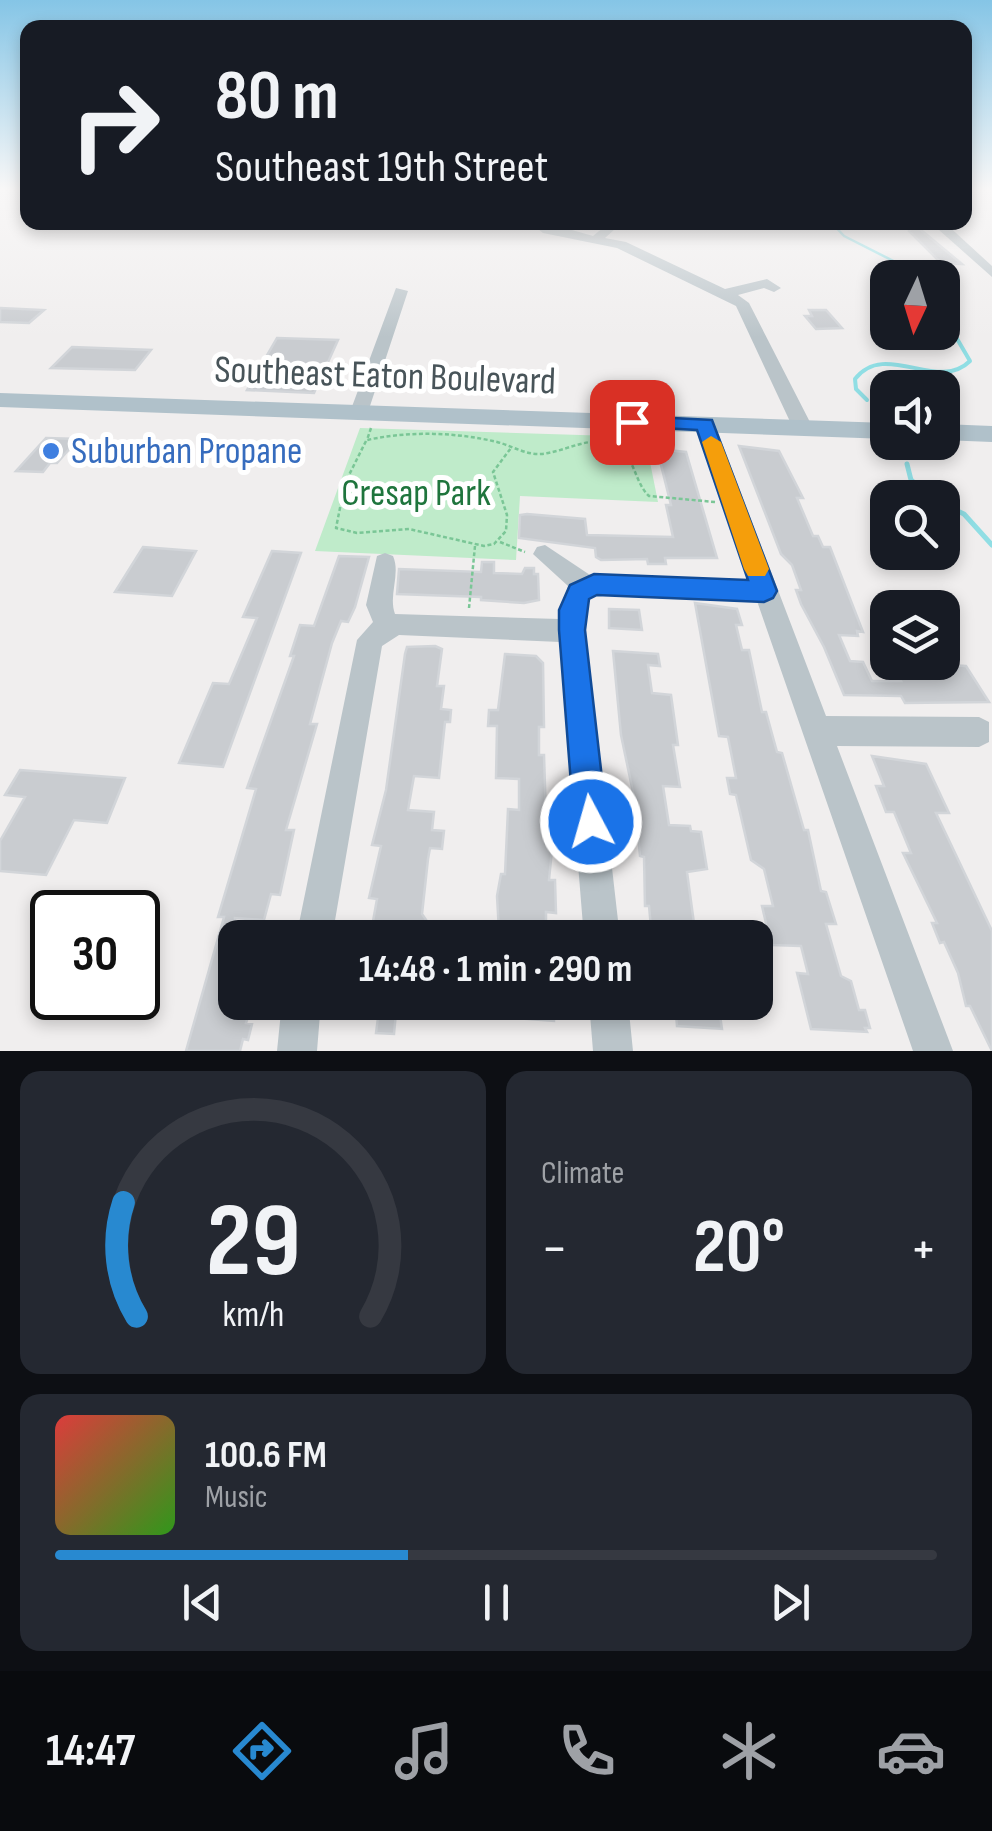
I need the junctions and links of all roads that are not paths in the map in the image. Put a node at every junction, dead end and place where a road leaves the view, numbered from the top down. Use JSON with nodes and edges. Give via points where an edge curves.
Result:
{"nodes":[{"id":1,"x":602,"y":239,"type":"edge"},
{"id":2,"x":954,"y":239,"type":"edge"},
{"id":3,"x":992,"y":274,"type":"edge"},
{"id":4,"x":774,"y":288,"type":"dead end"},
{"id":5,"x":401,"y":291,"type":"dead end"},
{"id":6,"x":730,"y":296,"type":"junction"},
{"id":7,"x":0,"y":400,"type":"edge"},
{"id":8,"x":366,"y":418,"type":"junction"},
{"id":9,"x":705,"y":424,"type":"junction"},
{"id":10,"x":803,"y":428,"type":"junction"},
{"id":11,"x":870,"y":430,"type":"edge"},
{"id":12,"x":960,"y":433,"type":"edge"},
{"id":13,"x":992,"y":434,"type":"edge"},
{"id":14,"x":545,"y":554,"type":"road end"},
{"id":15,"x":384,"y":563,"type":"dead end"},
{"id":16,"x":588,"y":588,"type":"junction"},
{"id":17,"x":764,"y":591,"type":"junction"},
{"id":18,"x":385,"y":629,"type":"junction"},
{"id":19,"x":572,"y":630,"type":"junction"},
{"id":20,"x":816,"y":730,"type":"junction"},
{"id":21,"x":979,"y":732,"type":"dead end"},
{"id":22,"x":317,"y":920,"type":"edge"},
{"id":23,"x":600,"y":920,"type":"edge"},
{"id":24,"x":300,"y":1020,"type":"edge"},
{"id":25,"x":610,"y":1020,"type":"edge"},
{"id":26,"x":296,"y":1051,"type":"edge"},
{"id":27,"x":613,"y":1051,"type":"edge"},
{"id":28,"x":934,"y":1051,"type":"edge"}],
"edges":[{"from":1,"to":6,"type":"street"},
{"from":2,"to":3,"type":"street"},
{"from":4,"to":6,"type":"street","via":[[740,286]]},
{"from":5,"to":8,"type":"street"},
{"from":6,"to":10,"type":"street","via":[[751,316]]},
{"from":7,"to":8,"type":"main road","name":"Southeast Eaton Boulevard"},
{"from":8,"to":9,"type":"main road","name":"Southeast Eaton Boulevard"},
{"from":9,"to":10,"type":"main road","name":"Southeast Eaton Boulevard"},
{"from":9,"to":17,"type":"street"},
{"from":10,"to":11,"type":"main road","name":"Southeast Eaton Boulevard"},
{"from":12,"to":13,"type":"main road"},
{"from":14,"to":16,"type":"street"},
{"from":15,"to":18,"type":"street","via":[[379,605]]},
{"from":16,"to":17,"type":"street"},
{"from":16,"to":19,"type":"street","via":[[578,592]]},
{"from":17,"to":20,"type":"street"},
{"from":18,"to":19,"type":"street","via":[[399,624]]},
{"from":18,"to":22,"type":"street","via":[[370,640],[364,659]]},
{"from":19,"to":23,"type":"street"},
{"from":20,"to":21,"type":"street"},
{"from":20,"to":28,"type":"street"},
{"from":24,"to":26,"type":"street"},
{"from":25,"to":27,"type":"street"}]}
